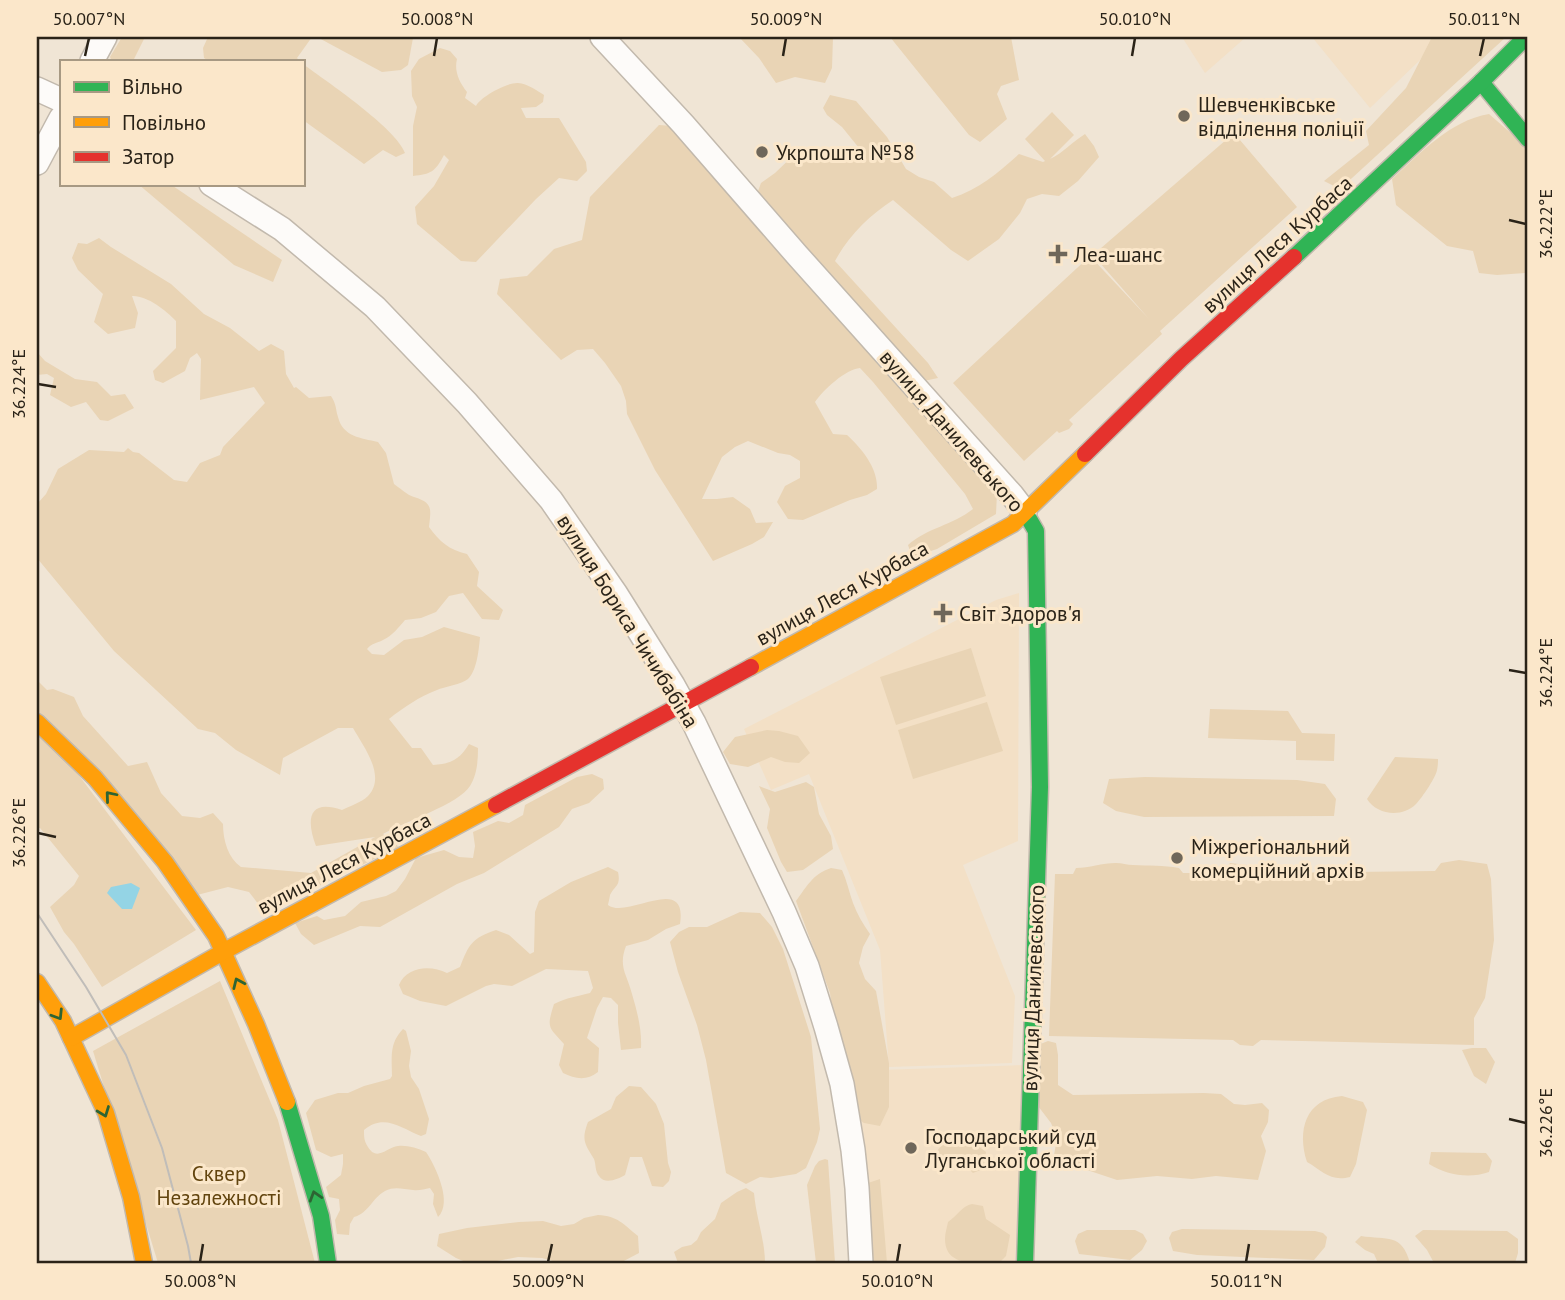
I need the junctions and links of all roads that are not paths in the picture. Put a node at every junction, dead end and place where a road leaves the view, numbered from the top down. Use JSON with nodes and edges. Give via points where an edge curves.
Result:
{"nodes":[{"id":1,"x":105,"y":37,"type":"edge"},
{"id":2,"x":602,"y":37,"type":"edge"},
{"id":3,"x":1526,"y":37,"type":"edge"},
{"id":4,"x":93,"y":60,"type":"edge"},
{"id":5,"x":1481,"y":82,"type":"junction"},
{"id":6,"x":37,"y":89,"type":"edge"},
{"id":7,"x":60,"y":100,"type":"edge"},
{"id":8,"x":60,"y":120,"type":"edge"},
{"id":9,"x":1528,"y":139,"type":"edge"},
{"id":10,"x":37,"y":163,"type":"edge"},
{"id":11,"x":214,"y":186,"type":"edge"},
{"id":12,"x":1025,"y":512,"type":"junction"},
{"id":13,"x":684,"y":703,"type":"junction"},
{"id":14,"x":37,"y":722,"type":"edge"},
{"id":15,"x":224,"y":951,"type":"junction"},
{"id":16,"x":37,"y":982,"type":"edge"},
{"id":17,"x":71,"y":1038,"type":"junction"},
{"id":18,"x":144,"y":1263,"type":"edge"},
{"id":19,"x":328,"y":1263,"type":"edge"},
{"id":20,"x":861,"y":1263,"type":"edge"},
{"id":21,"x":1025,"y":1263,"type":"edge"}],
"edges":[{"from":1,"to":4,"type":"street"},
{"from":2,"to":12,"type":"street","name":"вулиця Данилевського"},
{"from":3,"to":5,"type":"street","name":"вулиця Леся Курбаса"},
{"from":5,"to":9,"type":"street"},
{"from":5,"to":12,"type":"street","name":"вулиця Леся Курбаса","via":[[1181,359]]},
{"from":6,"to":7,"type":"street"},
{"from":8,"to":10,"type":"street"},
{"from":11,"to":13,"type":"street","name":"вулиця Бориса Чичибабіна","via":[[282,229],[375,307],[467,403],[551,500]]},
{"from":12,"to":13,"type":"street","name":"вулиця Леся Курбаса","via":[[1013,524]]},
{"from":12,"to":21,"type":"street","name":"вулиця Данилевського","via":[[1036,531],[1040,764]]},
{"from":13,"to":15,"type":"street","name":"вулиця Леся Курбаса"},
{"from":13,"to":20,"type":"street","name":"вулиця Бориса Чичибабіна","via":[[784,912],[815,990],[842,1084],[853,1150]]},
{"from":15,"to":14,"type":"street","one_way":true,"via":[[165,862],[95,778]]},
{"from":15,"to":17,"type":"street","name":"вулиця Леся Курбаса"},
{"from":19,"to":15,"type":"street","one_way":true,"via":[[321,1216],[288,1105]]},
{"from":16,"to":17,"type":"street","one_way":true},
{"from":17,"to":18,"type":"street","one_way":true,"via":[[106,1113],[131,1197]]}]}
